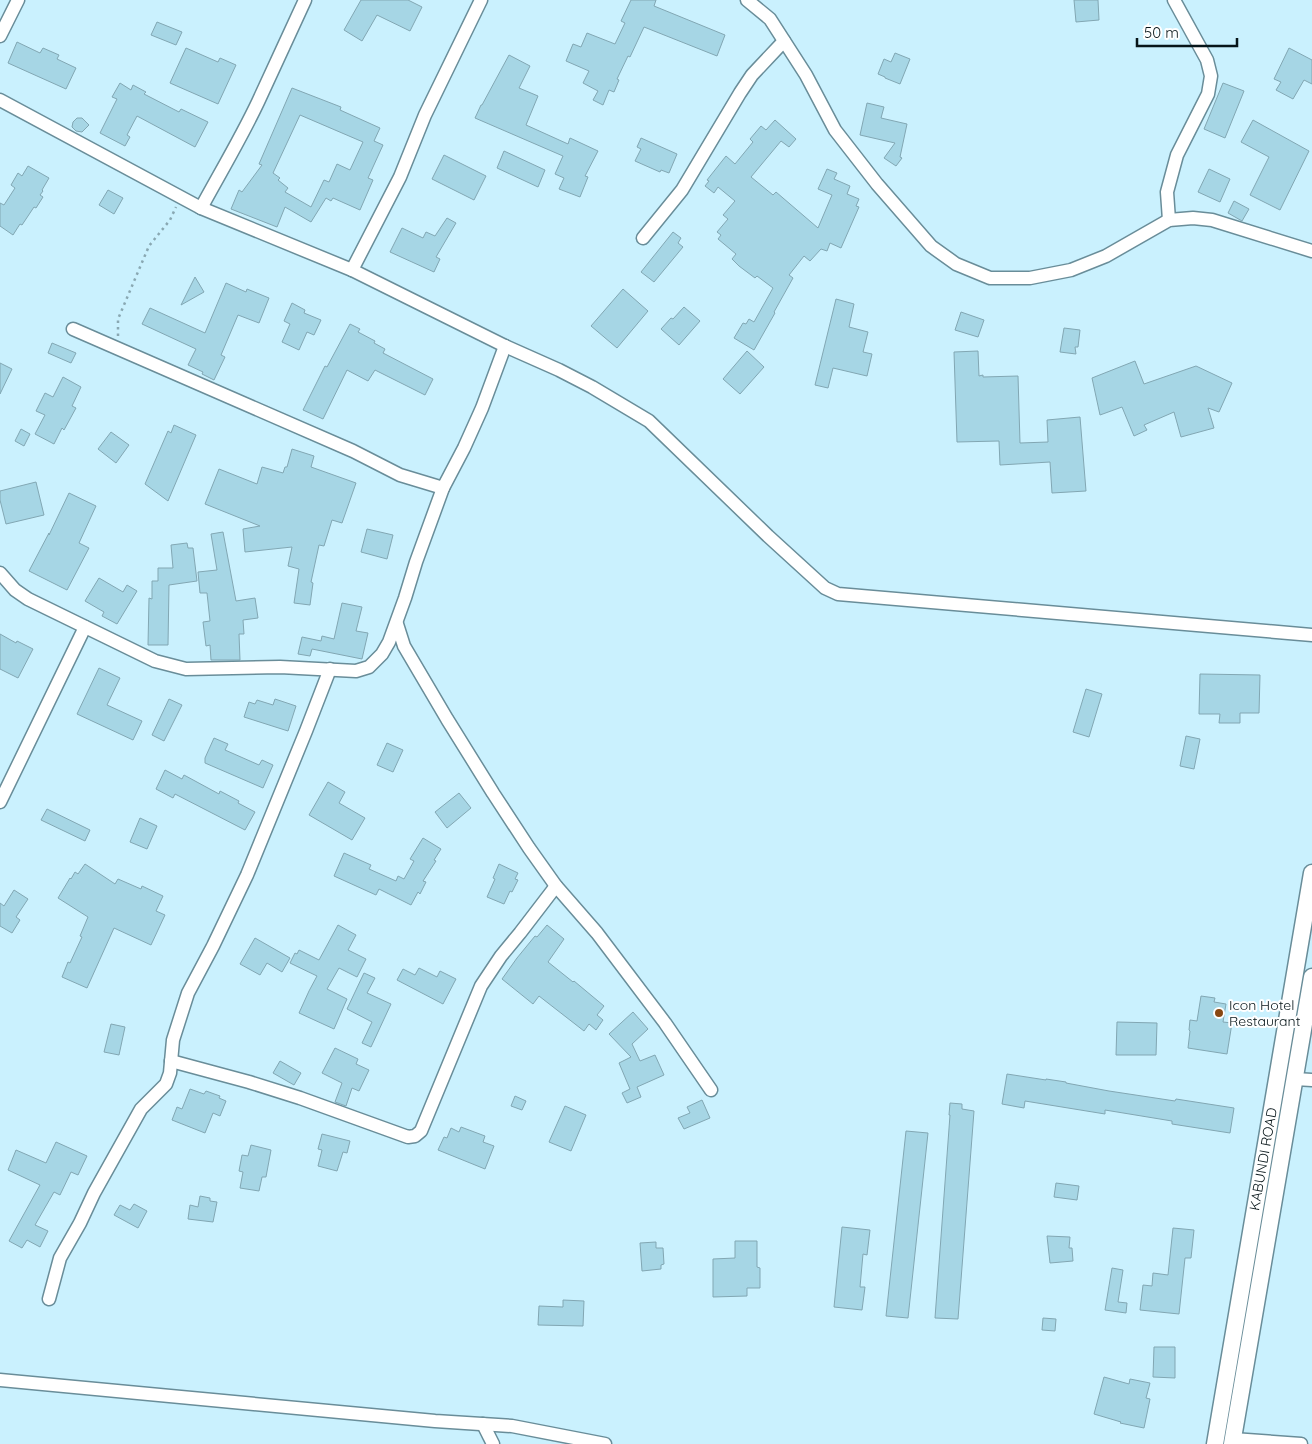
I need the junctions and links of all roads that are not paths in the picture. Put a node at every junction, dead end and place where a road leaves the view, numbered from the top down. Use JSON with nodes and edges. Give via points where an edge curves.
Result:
{"nodes":[{"id":1,"x":18,"y":0,"type":"edge"},
{"id":2,"x":305,"y":0,"type":"edge"},
{"id":3,"x":481,"y":0,"type":"edge"},
{"id":4,"x":747,"y":0,"type":"edge"},
{"id":5,"x":1174,"y":0,"type":"edge"},
{"id":6,"x":0,"y":36,"type":"edge"},
{"id":7,"x":784,"y":41,"type":"junction"},
{"id":8,"x":0,"y":100,"type":"edge"},
{"id":9,"x":201,"y":208,"type":"junction"},
{"id":10,"x":1169,"y":220,"type":"junction"},
{"id":11,"x":643,"y":238,"type":"dead end"},
{"id":12,"x":1312,"y":251,"type":"edge"},
{"id":13,"x":352,"y":270,"type":"junction"},
{"id":14,"x":73,"y":329,"type":"dead end"},
{"id":15,"x":505,"y":346,"type":"junction"},
{"id":16,"x":443,"y":488,"type":"junction"},
{"id":17,"x":0,"y":573,"type":"edge"},
{"id":18,"x":397,"y":624,"type":"junction"},
{"id":19,"x":85,"y":627,"type":"junction"},
{"id":20,"x":1312,"y":635,"type":"edge"},
{"id":21,"x":330,"y":669,"type":"junction"},
{"id":22,"x":0,"y":802,"type":"edge"},
{"id":23,"x":1312,"y":873,"type":"edge"},
{"id":24,"x":556,"y":886,"type":"junction"},
{"id":25,"x":1312,"y":977,"type":"edge"},
{"id":26,"x":171,"y":1061,"type":"junction"},
{"id":27,"x":1295,"y":1079,"type":"junction"},
{"id":28,"x":1312,"y":1080,"type":"edge"},
{"id":29,"x":712,"y":1090,"type":"dead end"},
{"id":30,"x":49,"y":1299,"type":"dead end"},
{"id":31,"x":0,"y":1380,"type":"edge"},
{"id":32,"x":483,"y":1424,"type":"junction"},
{"id":33,"x":1233,"y":1441,"type":"edge"},
{"id":34,"x":493,"y":1444,"type":"edge"},
{"id":35,"x":604,"y":1444,"type":"edge"},
{"id":36,"x":1214,"y":1444,"type":"edge"},
{"id":37,"x":1301,"y":1444,"type":"edge"}],
"edges":[{"from":1,"to":6,"type":"street"},
{"from":2,"to":9,"type":"street","via":[[254,110]]},
{"from":3,"to":13,"type":"street","via":[[425,115],[400,177]]},
{"from":4,"to":7,"type":"street","via":[[770,19]]},
{"from":5,"to":10,"type":"street","via":[[1208,60],[1211,76],[1208,94],[1176,155],[1166,192]]},
{"from":7,"to":10,"type":"street","via":[[835,130],[931,246],[956,264],[990,278],[1030,278],[1071,270],[1106,256]]},
{"from":7,"to":11,"type":"street","via":[[752,75],[682,190]]},
{"from":8,"to":9,"type":"street"},
{"from":9,"to":13,"type":"street"},
{"from":10,"to":12,"type":"street","via":[[1212,220]]},
{"from":13,"to":15,"type":"street"},
{"from":14,"to":16,"type":"street","via":[[353,451],[400,475]]},
{"from":15,"to":16,"type":"street","via":[[482,408]]},
{"from":15,"to":20,"type":"street","via":[[592,387],[649,421],[824,588],[838,594]]},
{"from":16,"to":18,"type":"street"},
{"from":17,"to":19,"type":"street","via":[[28,600]]},
{"from":18,"to":21,"type":"street","via":[[382,654],[369,667],[356,671]]},
{"from":18,"to":24,"type":"street","via":[[404,646],[447,719]]},
{"from":19,"to":21,"type":"street","via":[[155,661],[186,669]]},
{"from":19,"to":22,"type":"street"},
{"from":21,"to":26,"type":"street","via":[[247,875],[188,994],[173,1040]]},
{"from":23,"to":36,"type":"street","name":"KABUNDI ROAD"},
{"from":24,"to":26,"type":"street","via":[[481,986],[421,1131],[415,1136],[408,1137],[300,1098]]},
{"from":24,"to":29,"type":"street","via":[[665,1023]]},
{"from":25,"to":27,"type":"street","name":"KABUNDI ROAD"},
{"from":26,"to":30,"type":"street","via":[[166,1084],[141,1109],[60,1258]]},
{"from":27,"to":28,"type":"street"},
{"from":27,"to":33,"type":"street","name":"KABUNDI ROAD"},
{"from":31,"to":32,"type":"street"},
{"from":32,"to":34,"type":"street"},
{"from":32,"to":35,"type":"street","via":[[512,1426]]},
{"from":33,"to":37,"type":"street"}]}
